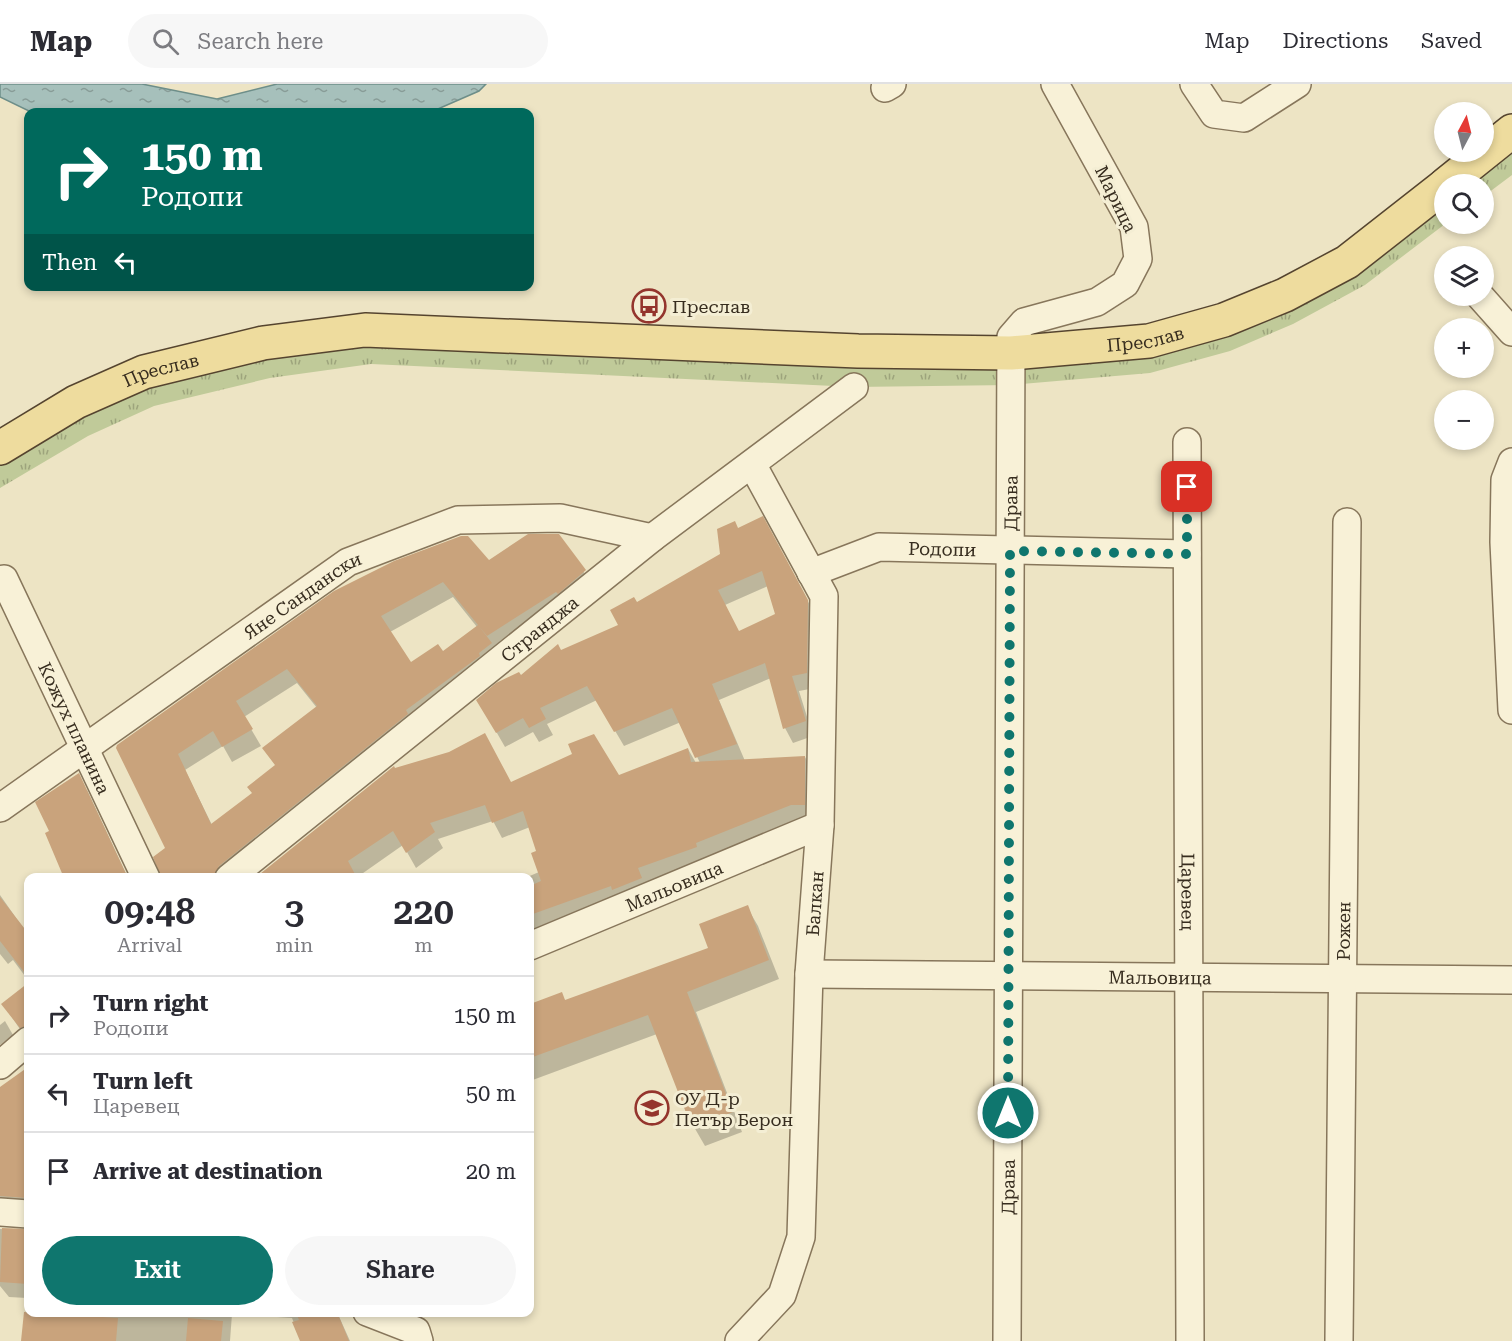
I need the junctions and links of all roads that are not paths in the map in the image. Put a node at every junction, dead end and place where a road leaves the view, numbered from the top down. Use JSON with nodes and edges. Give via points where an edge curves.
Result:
{"nodes":[{"id":1,"x":1055,"y":84,"type":"edge"},
{"id":2,"x":1194,"y":84,"type":"edge"},
{"id":3,"x":1297,"y":84,"type":"edge"},
{"id":4,"x":1512,"y":131,"type":"edge"},
{"id":5,"x":1459,"y":174,"type":"edge"},
{"id":6,"x":1434,"y":194,"type":"edge"},
{"id":7,"x":1489,"y":306,"type":"edge"},
{"id":8,"x":1512,"y":332,"type":"edge"},
{"id":9,"x":1011,"y":369,"type":"junction"},
{"id":10,"x":854,"y":387,"type":"dead end"},
{"id":11,"x":1187,"y":442,"type":"dead end"},
{"id":12,"x":0,"y":448,"type":"edge"},
{"id":13,"x":1512,"y":462,"type":"edge"},
{"id":14,"x":752,"y":464,"type":"junction"},
{"id":15,"x":1347,"y":522,"type":"dead end"},
{"id":16,"x":652,"y":538,"type":"junction"},
{"id":17,"x":1010,"y":551,"type":"junction"},
{"id":18,"x":1187,"y":554,"type":"junction"},
{"id":19,"x":811,"y":573,"type":"junction"},
{"id":20,"x":4,"y":579,"type":"dead end"},
{"id":21,"x":1512,"y":710,"type":"edge"},
{"id":22,"x":84,"y":746,"type":"junction"},
{"id":23,"x":0,"y":808,"type":"edge"},
{"id":24,"x":820,"y":825,"type":"junction"},
{"id":25,"x":144,"y":873,"type":"edge"},
{"id":26,"x":235,"y":873,"type":"edge"},
{"id":27,"x":534,"y":944,"type":"edge"},
{"id":28,"x":809,"y":975,"type":"junction"},
{"id":29,"x":1008,"y":976,"type":"junction"},
{"id":30,"x":1189,"y":977,"type":"junction"},
{"id":31,"x":1342,"y":979,"type":"junction"},
{"id":32,"x":1512,"y":980,"type":"edge"},
{"id":33,"x":24,"y":1044,"type":"edge"},
{"id":34,"x":0,"y":1065,"type":"edge"},
{"id":35,"x":0,"y":1212,"type":"edge"},
{"id":36,"x":24,"y":1214,"type":"edge"},
{"id":37,"x":381,"y":1317,"type":"edge"},
{"id":38,"x":419,"y":1341,"type":"edge"},
{"id":39,"x":739,"y":1341,"type":"edge"},
{"id":40,"x":1007,"y":1341,"type":"edge"},
{"id":41,"x":1190,"y":1341,"type":"edge"},
{"id":42,"x":1339,"y":1341,"type":"edge"}],
"edges":[{"from":1,"to":9,"type":"street","name":"Марица","via":[[1134,227],[1138,259],[1125,284],[1097,302],[1024,322],[1011,337]]},
{"from":2,"to":3,"type":"street","via":[[1214,114],[1245,118]]},
{"from":4,"to":5,"type":"main road","name":"Преслав"},
{"from":6,"to":9,"type":"main road","name":"Преслав","via":[[1347,262],[1285,295],[1224,320],[1149,341]]},
{"from":7,"to":8,"type":"street"},
{"from":9,"to":12,"type":"main road","name":"Преслав","via":[[858,351],[364,330],[263,343],[144,372],[76,402]]},
{"from":9,"to":17,"type":"street","name":"Драва"},
{"from":10,"to":14,"type":"street","name":"Странджа"},
{"from":11,"to":18,"type":"street","name":"Царевец"},
{"from":13,"to":21,"type":"street","via":[[1505,480],[1504,542]]},
{"from":14,"to":16,"type":"street","name":"Странджа"},
{"from":14,"to":19,"type":"street","name":"Балкан"},
{"from":15,"to":31,"type":"street","name":"Рожен"},
{"from":16,"to":22,"type":"street","name":"Яне Сандански","via":[[560,518],[459,520],[348,562]]},
{"from":16,"to":26,"type":"street","name":"Странджа"},
{"from":17,"to":18,"type":"street","name":"Родопи"},
{"from":17,"to":19,"type":"street","name":"Родопи","via":[[879,547]]},
{"from":17,"to":29,"type":"street","name":"Драва"},
{"from":18,"to":30,"type":"street","name":"Царевец"},
{"from":19,"to":24,"type":"street","name":"Балкан","via":[[824,596]]},
{"from":20,"to":22,"type":"street","name":"Кожух планина"},
{"from":22,"to":23,"type":"street","name":"Яне Сандански"},
{"from":22,"to":25,"type":"street","name":"Кожух планина"},
{"from":24,"to":27,"type":"street","name":"Мальовица"},
{"from":24,"to":28,"type":"street","name":"Балкан"},
{"from":28,"to":29,"type":"street","name":"Мальовица"},
{"from":28,"to":39,"type":"street","name":"Балкан","via":[[801,1237],[782,1295]]},
{"from":29,"to":30,"type":"street","name":"Мальовица"},
{"from":29,"to":40,"type":"street","name":"Драва"},
{"from":30,"to":31,"type":"street","name":"Мальовица"},
{"from":30,"to":41,"type":"street","name":"Царевец"},
{"from":31,"to":32,"type":"street","name":"Мальовица"},
{"from":31,"to":42,"type":"street","name":"Рожен"},
{"from":33,"to":34,"type":"street"},
{"from":35,"to":36,"type":"street"},
{"from":37,"to":38,"type":"street","via":[[416,1330]]}]}
